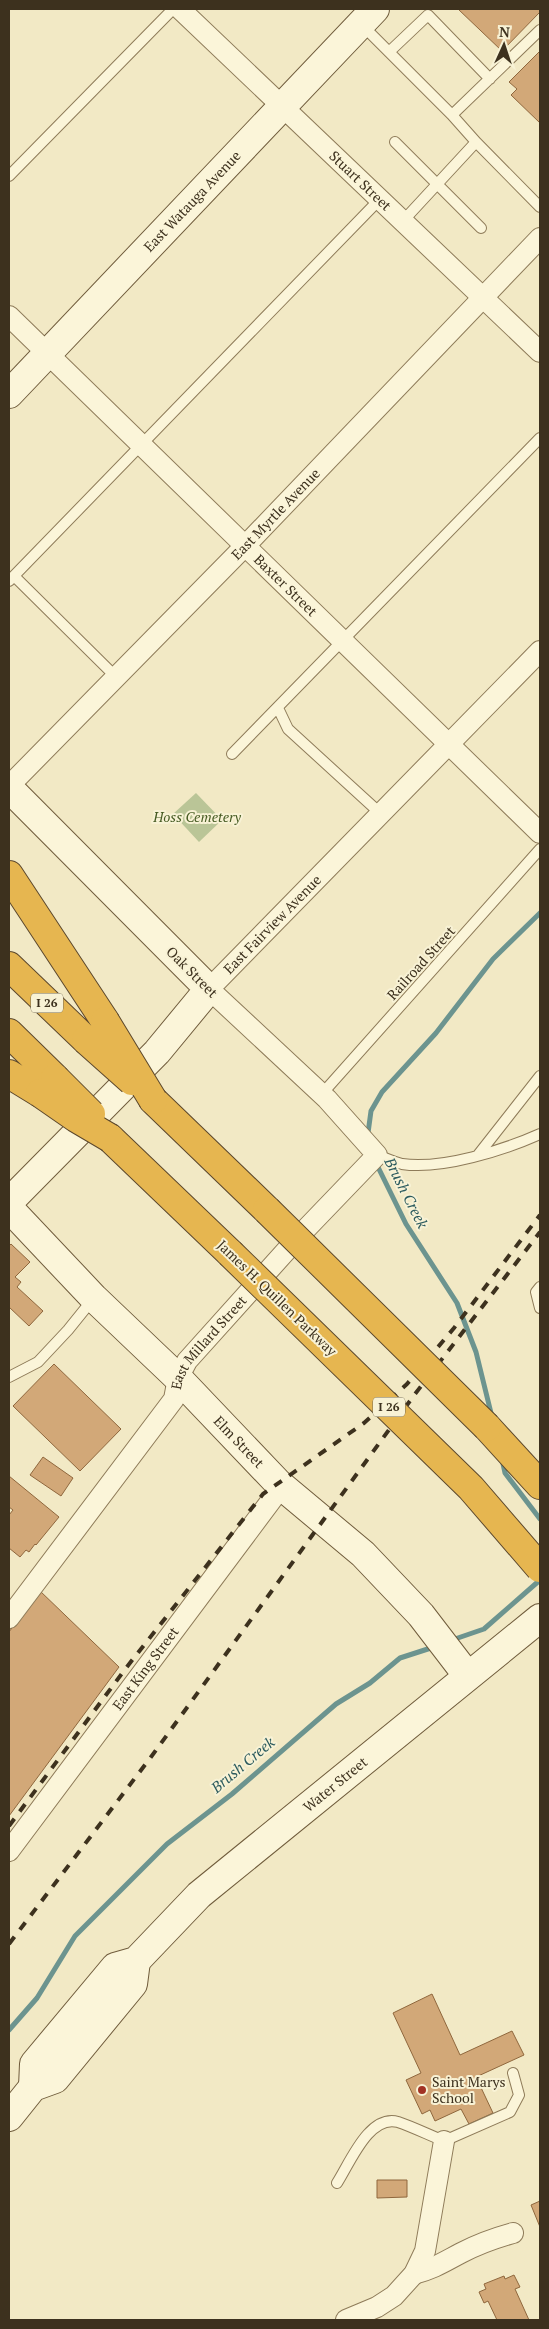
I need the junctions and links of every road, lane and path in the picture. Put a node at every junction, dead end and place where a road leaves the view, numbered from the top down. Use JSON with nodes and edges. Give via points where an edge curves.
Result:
{"nodes":[{"id":1,"x":173,"y":9,"type":"edge"},
{"id":2,"x":180,"y":9,"type":"edge"},
{"id":3,"x":368,"y":16,"type":"edge"},
{"id":4,"x":540,"y":30,"type":"edge"},
{"id":5,"x":389,"y":52,"type":"junction"},
{"id":6,"x":490,"y":79,"type":"junction"},
{"id":7,"x":283,"y":106,"type":"junction"},
{"id":8,"x":452,"y":116,"type":"junction"},
{"id":9,"x":395,"y":142,"type":"dead end"},
{"id":10,"x":476,"y":142,"type":"junction"},
{"id":11,"x":9,"y":176,"type":"edge"},
{"id":12,"x":438,"y":184,"type":"junction"},
{"id":13,"x":380,"y":198,"type":"junction"},
{"id":14,"x":540,"y":207,"type":"edge"},
{"id":15,"x":403,"y":221,"type":"junction"},
{"id":16,"x":481,"y":228,"type":"dead end"},
{"id":17,"x":540,"y":238,"type":"edge"},
{"id":18,"x":483,"y":296,"type":"junction"},
{"id":19,"x":9,"y":316,"type":"edge"},
{"id":20,"x":540,"y":352,"type":"edge"},
{"id":21,"x":47,"y":353,"type":"junction"},
{"id":22,"x":9,"y":394,"type":"edge"},
{"id":23,"x":540,"y":438,"type":"edge"},
{"id":24,"x":141,"y":445,"type":"junction"},
{"id":25,"x":244,"y":546,"type":"junction"},
{"id":26,"x":11,"y":578,"type":"edge"},
{"id":27,"x":342,"y":641,"type":"junction"},
{"id":28,"x":540,"y":651,"type":"edge"},
{"id":29,"x":116,"y":677,"type":"junction"},
{"id":30,"x":278,"y":708,"type":"junction"},
{"id":31,"x":449,"y":744,"type":"junction"},
{"id":32,"x":232,"y":754,"type":"dead end"},
{"id":33,"x":9,"y":787,"type":"edge"},
{"id":34,"x":381,"y":814,"type":"junction"},
{"id":35,"x":540,"y":833,"type":"edge"},
{"id":36,"x":540,"y":849,"type":"edge"},
{"id":37,"x":9,"y":875,"type":"edge"},
{"id":38,"x":9,"y":966,"type":"edge"},
{"id":39,"x":209,"y":989,"type":"junction"},
{"id":40,"x":9,"y":1033,"type":"edge"},
{"id":41,"x":9,"y":1074,"type":"edge"},
{"id":42,"x":540,"y":1076,"type":"edge"},
{"id":43,"x":47,"y":1086,"type":"junction"},
{"id":44,"x":321,"y":1095,"type":"junction"},
{"id":45,"x":160,"y":1108,"type":"junction"},
{"id":46,"x":540,"y":1134,"type":"edge"},
{"id":47,"x":377,"y":1155,"type":"junction"},
{"id":48,"x":478,"y":1155,"type":"junction"},
{"id":49,"x":9,"y":1202,"type":"edge"},
{"id":50,"x":9,"y":1208,"type":"edge"},
{"id":51,"x":540,"y":1287,"type":"edge"},
{"id":52,"x":94,"y":1298,"type":"junction"},
{"id":53,"x":540,"y":1308,"type":"edge"},
{"id":54,"x":9,"y":1377,"type":"edge"},
{"id":55,"x":178,"y":1378,"type":"junction"},
{"id":56,"x":540,"y":1485,"type":"edge"},
{"id":57,"x":282,"y":1486,"type":"junction"},
{"id":58,"x":540,"y":1568,"type":"edge"},
{"id":59,"x":9,"y":1618,"type":"edge"},
{"id":60,"x":540,"y":1618,"type":"edge"},
{"id":61,"x":461,"y":1667,"type":"junction"},
{"id":62,"x":9,"y":1852,"type":"edge"},
{"id":63,"x":513,"y":2073,"type":"dead end"},
{"id":64,"x":9,"y":2117,"type":"edge"},
{"id":65,"x":444,"y":2141,"type":"junction"},
{"id":66,"x":337,"y":2183,"type":"dead end"},
{"id":67,"x":513,"y":2233,"type":"dead end"},
{"id":68,"x":414,"y":2274,"type":"junction"},
{"id":69,"x":346,"y":2320,"type":"edge"}],
"edges":[{"from":1,"to":11,"type":"lane"},
{"from":2,"to":7,"type":"street","name":"Stuart Street"},
{"from":3,"to":5,"type":"lane"},
{"from":3,"to":7,"type":"street","name":"East Watauga Avenue"},
{"from":4,"to":6,"type":"lane"},
{"from":5,"to":6,"type":"lane","via":[[428,15]]},
{"from":5,"to":8,"type":"lane"},
{"from":6,"to":8,"type":"lane"},
{"from":7,"to":13,"type":"street","name":"Stuart Street"},
{"from":7,"to":21,"type":"street","name":"East Watauga Avenue"},
{"from":8,"to":10,"type":"lane"},
{"from":9,"to":12,"type":"lane"},
{"from":10,"to":12,"type":"lane"},
{"from":10,"to":14,"type":"lane"},
{"from":12,"to":15,"type":"lane"},
{"from":12,"to":16,"type":"lane"},
{"from":13,"to":15,"type":"street","name":"Stuart Street"},
{"from":13,"to":24,"type":"lane"},
{"from":15,"to":18,"type":"street","name":"Stuart Street"},
{"from":17,"to":18,"type":"street","name":"East Myrtle Avenue"},
{"from":18,"to":20,"type":"street","name":"Stuart Street"},
{"from":18,"to":25,"type":"street","name":"East Myrtle Avenue"},
{"from":19,"to":21,"type":"street","name":"Baxter Street"},
{"from":21,"to":22,"type":"street","name":"East Watauga Avenue"},
{"from":21,"to":24,"type":"street","name":"Baxter Street"},
{"from":23,"to":27,"type":"lane"},
{"from":24,"to":25,"type":"street","name":"Baxter Street"},
{"from":24,"to":26,"type":"lane"},
{"from":25,"to":27,"type":"street","name":"Baxter Street"},
{"from":25,"to":29,"type":"street","name":"East Myrtle Avenue"},
{"from":26,"to":29,"type":"lane"},
{"from":27,"to":30,"type":"lane"},
{"from":27,"to":31,"type":"street","name":"Baxter Street"},
{"from":28,"to":31,"type":"street","name":"East Fairview Avenue"},
{"from":29,"to":33,"type":"street","name":"East Myrtle Avenue"},
{"from":30,"to":32,"type":"lane"},
{"from":30,"to":34,"type":"lane","via":[[288,728]]},
{"from":31,"to":34,"type":"street","name":"East Fairview Avenue"},
{"from":31,"to":35,"type":"street","name":"Baxter Street"},
{"from":33,"to":39,"type":"street","name":"Oak Street"},
{"from":34,"to":39,"type":"street","name":"East Fairview Avenue"},
{"from":36,"to":44,"type":"lane","name":"Railroad Street"},
{"from":37,"to":45,"type":"highway","bridge":true},
{"from":38,"to":45,"type":"highway","number":"I 26","bridge":true},
{"from":39,"to":44,"type":"street","name":"Oak Street"},
{"from":39,"to":49,"type":"street","name":"East Fairview Avenue","via":[[156,1052]]},
{"from":40,"to":43,"type":"highway","name":"James H. Quillen Parkway","number":"I 26"},
{"from":41,"to":43,"type":"highway"},
{"from":42,"to":48,"type":"lane"},
{"from":43,"to":58,"type":"highway","name":"James H. Quillen Parkway","number":"I 26","bridge":true,"via":[[85,1107],[118,1146],[471,1488]]},
{"from":44,"to":47,"type":"street","name":"Oak Street"},
{"from":45,"to":56,"type":"highway","number":"I 26","bridge":true,"via":[[452,1391]]},
{"from":46,"to":48,"type":"lane","via":[[515,1146]]},
{"from":47,"to":48,"type":"lane","via":[[400,1164],[424,1165]]},
{"from":47,"to":55,"type":"street","name":"East Millard Street","via":[[249,1290],[187,1361]]},
{"from":50,"to":52,"type":"street","name":"Elm Street"},
{"from":51,"to":53,"type":"lane","via":[[536,1292]]},
{"from":52,"to":54,"type":"lane","via":[[38,1362]]},
{"from":52,"to":55,"type":"street","name":"Elm Street"},
{"from":55,"to":57,"type":"street","name":"Elm Street"},
{"from":55,"to":59,"type":"street","name":"East Millard Street","via":[[174,1399]]},
{"from":57,"to":61,"type":"street","name":"Elm Street","via":[[363,1554],[420,1615]]},
{"from":57,"to":62,"type":"street","name":"East King Street"},
{"from":60,"to":61,"type":"street","name":"Water Street","via":[[512,1642]]},
{"from":61,"to":64,"type":"street","name":"Water Street","via":[[199,1895],[136,1961],[115,1967],[34,2064],[33,2087]]},
{"from":63,"to":65,"type":"lane","via":[[519,2095],[510,2112]]},
{"from":65,"to":66,"type":"lane","via":[[396,2122],[381,2122],[370,2130]]},
{"from":65,"to":68,"type":"street","via":[[425,2252]]},
{"from":67,"to":68,"type":"street","via":[[491,2239],[437,2268]]},
{"from":68,"to":69,"type":"street","via":[[394,2296]]}]}
